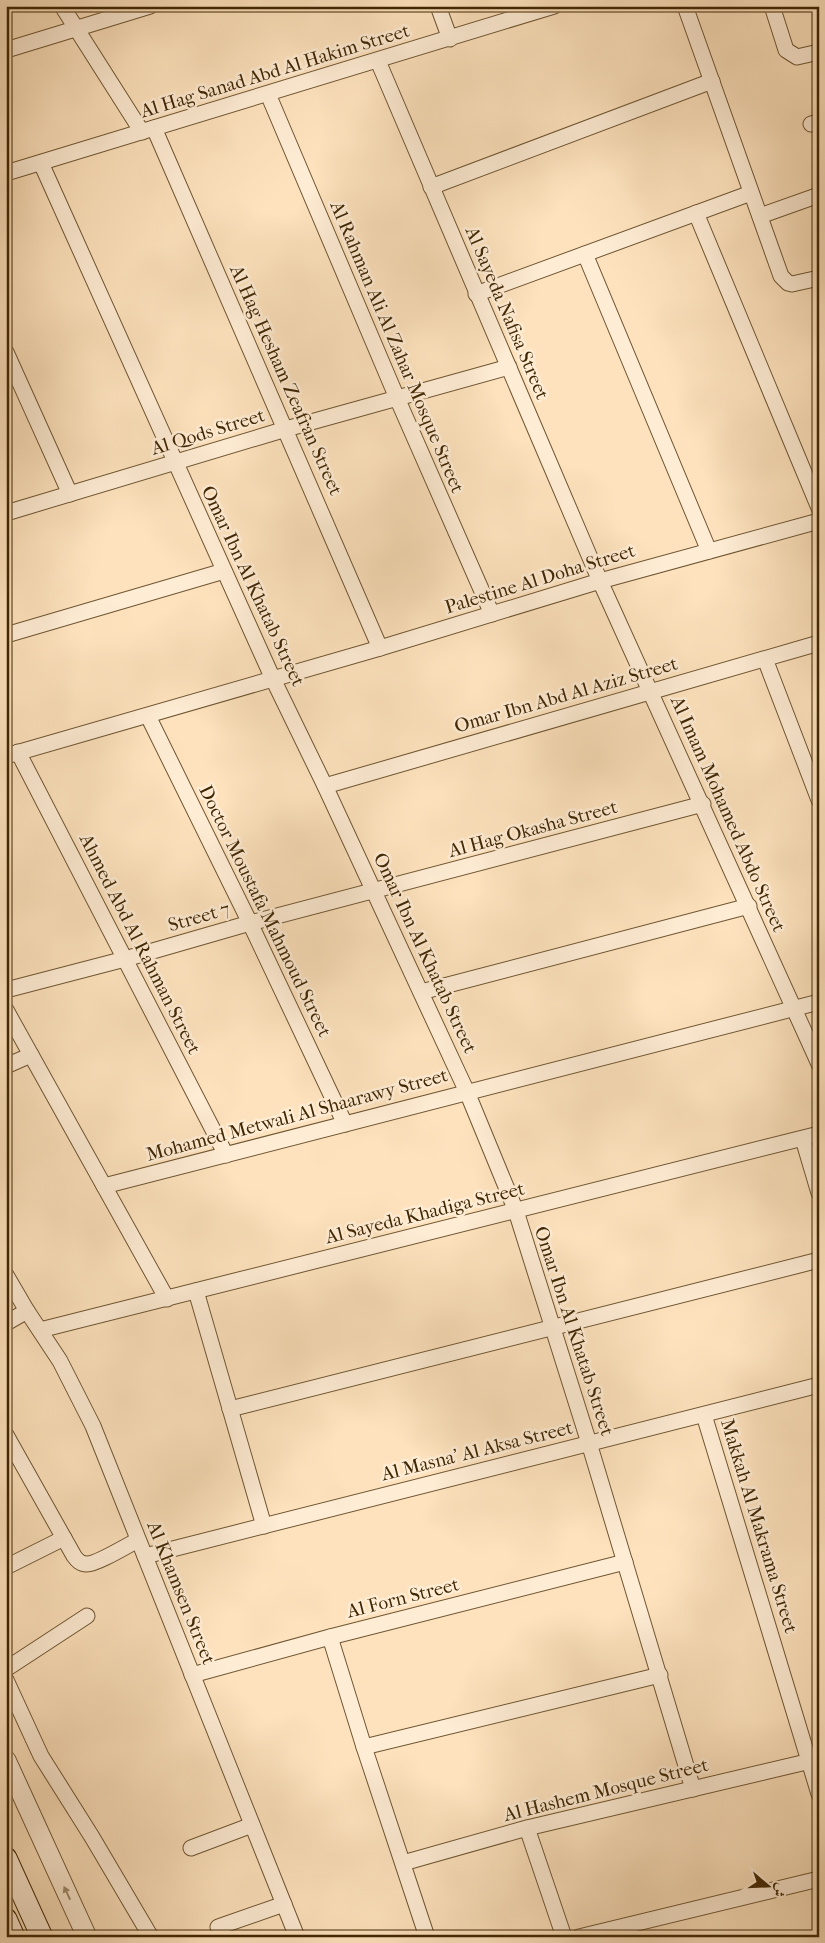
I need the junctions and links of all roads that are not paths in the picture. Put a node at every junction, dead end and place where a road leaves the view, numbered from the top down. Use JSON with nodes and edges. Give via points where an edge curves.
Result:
{"nodes":[{"id":1,"x":62,"y":6,"type":"edge"},
{"id":2,"x":150,"y":6,"type":"edge"},
{"id":3,"x":438,"y":6,"type":"edge"},
{"id":4,"x":554,"y":6,"type":"edge"},
{"id":5,"x":685,"y":6,"type":"edge"},
{"id":6,"x":772,"y":6,"type":"edge"},
{"id":7,"x":77,"y":30,"type":"junction"},
{"id":8,"x":450,"y":39,"type":"junction"},
{"id":9,"x":6,"y":50,"type":"edge"},
{"id":10,"x":819,"y":52,"type":"edge"},
{"id":11,"x":378,"y":61,"type":"junction"},
{"id":12,"x":712,"y":82,"type":"junction"},
{"id":13,"x":268,"y":94,"type":"junction"},
{"id":14,"x":148,"y":130,"type":"junction"},
{"id":15,"x":42,"y":163,"type":"junction"},
{"id":16,"x":6,"y":173,"type":"edge"},
{"id":17,"x":431,"y":187,"type":"junction"},
{"id":18,"x":752,"y":192,"type":"junction"},
{"id":19,"x":819,"y":195,"type":"edge"},
{"id":20,"x":696,"y":213,"type":"junction"},
{"id":21,"x":760,"y":216,"type":"junction"},
{"id":22,"x":584,"y":254,"type":"junction"},
{"id":23,"x":819,"y":278,"type":"edge"},
{"id":24,"x":476,"y":294,"type":"junction"},
{"id":25,"x":6,"y":352,"type":"edge"},
{"id":26,"x":509,"y":366,"type":"junction"},
{"id":27,"x":397,"y":398,"type":"junction"},
{"id":28,"x":286,"y":429,"type":"junction"},
{"id":29,"x":175,"y":463,"type":"junction"},
{"id":30,"x":70,"y":494,"type":"junction"},
{"id":31,"x":819,"y":508,"type":"edge"},
{"id":32,"x":6,"y":513,"type":"edge"},
{"id":33,"x":819,"y":521,"type":"edge"},
{"id":34,"x":709,"y":551,"type":"junction"},
{"id":35,"x":224,"y":571,"type":"junction"},
{"id":36,"x":600,"y":581,"type":"junction"},
{"id":37,"x":492,"y":614,"type":"junction"},
{"id":38,"x":6,"y":635,"type":"edge"},
{"id":39,"x":819,"y":643,"type":"edge"},
{"id":40,"x":380,"y":648,"type":"junction"},
{"id":41,"x":765,"y":659,"type":"junction"},
{"id":42,"x":273,"y":679,"type":"junction"},
{"id":43,"x":650,"y":691,"type":"junction"},
{"id":44,"x":148,"y":716,"type":"junction"},
{"id":45,"x":12,"y":754,"type":"edge"},
{"id":46,"x":326,"y":786,"type":"junction"},
{"id":47,"x":819,"y":800,"type":"edge"},
{"id":48,"x":703,"y":804,"type":"junction"},
{"id":49,"x":374,"y":891,"type":"junction"},
{"id":50,"x":748,"y":906,"type":"junction"},
{"id":51,"x":250,"y":923,"type":"junction"},
{"id":52,"x":125,"y":959,"type":"junction"},
{"id":53,"x":6,"y":990,"type":"edge"},
{"id":54,"x":421,"y":992,"type":"junction"},
{"id":55,"x":819,"y":1002,"type":"edge"},
{"id":56,"x":794,"y":1009,"type":"junction"},
{"id":57,"x":6,"y":1010,"type":"edge"},
{"id":58,"x":32,"y":1055,"type":"junction"},
{"id":59,"x":819,"y":1064,"type":"edge"},
{"id":60,"x":6,"y":1066,"type":"edge"},
{"id":61,"x":467,"y":1092,"type":"junction"},
{"id":62,"x":345,"y":1124,"type":"junction"},
{"id":63,"x":819,"y":1134,"type":"edge"},
{"id":64,"x":803,"y":1138,"type":"junction"},
{"id":65,"x":226,"y":1155,"type":"junction"},
{"id":66,"x":104,"y":1186,"type":"junction"},
{"id":67,"x":819,"y":1193,"type":"edge"},
{"id":68,"x":516,"y":1211,"type":"junction"},
{"id":69,"x":819,"y":1260,"type":"edge"},
{"id":70,"x":6,"y":1275,"type":"edge"},
{"id":71,"x":196,"y":1291,"type":"junction"},
{"id":72,"x":168,"y":1298,"type":"junction"},
{"id":73,"x":27,"y":1311,"type":"junction"},
{"id":74,"x":6,"y":1322,"type":"edge"},
{"id":75,"x":552,"y":1326,"type":"junction"},
{"id":76,"x":40,"y":1330,"type":"junction"},
{"id":77,"x":818,"y":1389,"type":"edge"},
{"id":78,"x":230,"y":1409,"type":"junction"},
{"id":79,"x":704,"y":1414,"type":"junction"},
{"id":80,"x":6,"y":1435,"type":"edge"},
{"id":81,"x":589,"y":1443,"type":"junction"},
{"id":82,"x":264,"y":1526,"type":"junction"},
{"id":83,"x":64,"y":1538,"type":"junction"},
{"id":84,"x":138,"y":1540,"type":"junction"},
{"id":85,"x":145,"y":1556,"type":"junction"},
{"id":86,"x":625,"y":1562,"type":"junction"},
{"id":87,"x":6,"y":1567,"type":"edge"},
{"id":88,"x":87,"y":1616,"type":"dead end"},
{"id":89,"x":330,"y":1637,"type":"junction"},
{"id":90,"x":6,"y":1669,"type":"edge"},
{"id":91,"x":192,"y":1675,"type":"junction"},
{"id":92,"x":660,"y":1675,"type":"junction"},
{"id":93,"x":6,"y":1680,"type":"edge"},
{"id":94,"x":364,"y":1747,"type":"junction"},
{"id":95,"x":6,"y":1760,"type":"edge"},
{"id":96,"x":814,"y":1760,"type":"edge"},
{"id":97,"x":694,"y":1789,"type":"junction"},
{"id":98,"x":819,"y":1794,"type":"edge"},
{"id":99,"x":252,"y":1825,"type":"junction"},
{"id":100,"x":528,"y":1828,"type":"junction"},
{"id":101,"x":191,"y":1848,"type":"dead end"},
{"id":102,"x":6,"y":1858,"type":"edge"},
{"id":103,"x":403,"y":1863,"type":"junction"},
{"id":104,"x":819,"y":1879,"type":"edge"},
{"id":105,"x":284,"y":1904,"type":"junction"},
{"id":106,"x":6,"y":1919,"type":"edge"},
{"id":107,"x":218,"y":1927,"type":"dead end"},
{"id":108,"x":14,"y":1937,"type":"edge"},
{"id":109,"x":42,"y":1937,"type":"edge"},
{"id":110,"x":87,"y":1937,"type":"edge"},
{"id":111,"x":151,"y":1937,"type":"edge"},
{"id":112,"x":297,"y":1937,"type":"edge"},
{"id":113,"x":428,"y":1937,"type":"edge"},
{"id":114,"x":564,"y":1937,"type":"edge"},
{"id":115,"x":579,"y":1937,"type":"edge"}],
"edges":[{"from":1,"to":7,"type":"street","name":"Al Hag Hesham Zeafran Street"},
{"from":2,"to":7,"type":"street"},
{"from":3,"to":8,"type":"street"},
{"from":4,"to":8,"type":"street","name":"Al Hag Sanad Abd Al Hakim Street"},
{"from":5,"to":12,"type":"street"},
{"from":6,"to":10,"type":"street","via":[[786,50],[791,55],[797,57]]},
{"from":7,"to":9,"type":"street"},
{"from":7,"to":14,"type":"street","name":"Al Hag Hesham Zeafran Street"},
{"from":8,"to":11,"type":"street","name":"Al Hag Sanad Abd Al Hakim Street"},
{"from":11,"to":13,"type":"street","name":"Al Hag Sanad Abd Al Hakim Street"},
{"from":11,"to":17,"type":"street","name":"Al Sayeda Nafisa Street"},
{"from":12,"to":17,"type":"street"},
{"from":12,"to":18,"type":"street"},
{"from":13,"to":14,"type":"street","name":"Al Hag Sanad Abd Al Hakim Street"},
{"from":13,"to":27,"type":"street","name":"Al Rahman Ali Al Zahar Mosque Street"},
{"from":14,"to":15,"type":"street","name":"Al Hag Sanad Abd Al Hakim Street"},
{"from":14,"to":28,"type":"street","name":"Al Hag Hesham Zeafran Street"},
{"from":15,"to":16,"type":"street","name":"Al Hag Sanad Abd Al Hakim Street"},
{"from":15,"to":29,"type":"street","name":"Omar Ibn Al Khatab Street"},
{"from":17,"to":24,"type":"street","name":"Al Sayeda Nafisa Street"},
{"from":18,"to":20,"type":"street"},
{"from":18,"to":21,"type":"street"},
{"from":19,"to":21,"type":"street"},
{"from":20,"to":22,"type":"street"},
{"from":20,"to":31,"type":"street"},
{"from":21,"to":23,"type":"street","via":[[781,276],[788,283],[797,284]]},
{"from":22,"to":24,"type":"street"},
{"from":22,"to":34,"type":"street"},
{"from":24,"to":26,"type":"street","name":"Al Sayeda Nafisa Street"},
{"from":25,"to":30,"type":"street"},
{"from":26,"to":27,"type":"street","name":"Al Qods Street"},
{"from":26,"to":36,"type":"street","name":"Al Sayeda Nafisa Street"},
{"from":27,"to":28,"type":"street","name":"Al Qods Street"},
{"from":27,"to":37,"type":"street","name":"Al Rahman Ali Al Zahar Mosque Street"},
{"from":28,"to":29,"type":"street","name":"Al Qods Street"},
{"from":28,"to":40,"type":"street","name":"Al Hag Hesham Zeafran Street"},
{"from":29,"to":30,"type":"street","name":"Al Qods Street"},
{"from":29,"to":35,"type":"street","name":"Omar Ibn Al Khatab Street"},
{"from":30,"to":32,"type":"street","name":"Al Qods Street"},
{"from":33,"to":34,"type":"street","name":"Palestine Al Doha Street"},
{"from":34,"to":36,"type":"street","name":"Palestine Al Doha Street"},
{"from":35,"to":38,"type":"street"},
{"from":35,"to":42,"type":"street","name":"Omar Ibn Al Khatab Street"},
{"from":36,"to":37,"type":"street","name":"Palestine Al Doha Street"},
{"from":36,"to":43,"type":"street","name":"Al Imam Mohamed Abdo Street"},
{"from":37,"to":40,"type":"street","name":"Palestine Al Doha Street"},
{"from":39,"to":41,"type":"street","name":"Omar Ibn Abd Al Aziz Street"},
{"from":40,"to":42,"type":"street","name":"Palestine Al Doha Street"},
{"from":41,"to":43,"type":"street","name":"Omar Ibn Abd Al Aziz Street"},
{"from":41,"to":47,"type":"street"},
{"from":42,"to":44,"type":"street","name":"Palestine Al Doha Street"},
{"from":42,"to":46,"type":"street","name":"Omar Ibn Al Khatab Street"},
{"from":43,"to":46,"type":"street","name":"Omar Ibn Abd Al Aziz Street"},
{"from":43,"to":48,"type":"street","name":"Al Imam Mohamed Abdo Street"},
{"from":44,"to":45,"type":"street","name":"Palestine Al Doha Street"},
{"from":44,"to":51,"type":"street","name":"Doctor Moustafa Mahmoud Street"},
{"from":45,"to":52,"type":"street","name":"Ahmed Abd Al Rahman Street"},
{"from":46,"to":49,"type":"street","name":"Omar Ibn Al Khatab Street"},
{"from":48,"to":49,"type":"street","name":"Al Hag Okasha Street"},
{"from":48,"to":50,"type":"street","name":"Al Imam Mohamed Abdo Street"},
{"from":49,"to":51,"type":"street","name":"Street 7"},
{"from":49,"to":54,"type":"street","name":"Omar Ibn Al Khatab Street"},
{"from":50,"to":54,"type":"street"},
{"from":50,"to":56,"type":"street","name":"Al Imam Mohamed Abdo Street"},
{"from":51,"to":52,"type":"street","name":"Street 7"},
{"from":51,"to":62,"type":"street","name":"Doctor Moustafa Mahmoud Street"},
{"from":52,"to":53,"type":"street","name":"Street 7"},
{"from":52,"to":65,"type":"street","name":"Ahmed Abd Al Rahman Street"},
{"from":54,"to":61,"type":"street","name":"Omar Ibn Al Khatab Street"},
{"from":55,"to":56,"type":"street","name":"Mohamed Metwali Al Shaarawy Street"},
{"from":56,"to":59,"type":"street","name":"Al Imam Mohamed Abdo Street"},
{"from":56,"to":61,"type":"street","name":"Mohamed Metwali Al Shaarawy Street"},
{"from":57,"to":58,"type":"street"},
{"from":58,"to":60,"type":"street"},
{"from":58,"to":66,"type":"street"},
{"from":61,"to":62,"type":"street","name":"Mohamed Metwali Al Shaarawy Street"},
{"from":61,"to":68,"type":"street","name":"Omar Ibn Al Khatab Street"},
{"from":62,"to":65,"type":"street","name":"Mohamed Metwali Al Shaarawy Street"},
{"from":63,"to":64,"type":"street","name":"Al Sayeda Khadiga Street"},
{"from":64,"to":67,"type":"street"},
{"from":64,"to":68,"type":"street","name":"Al Sayeda Khadiga Street"},
{"from":65,"to":66,"type":"street","name":"Mohamed Metwali Al Shaarawy Street"},
{"from":66,"to":72,"type":"street"},
{"from":68,"to":71,"type":"street","name":"Al Sayeda Khadiga Street"},
{"from":68,"to":75,"type":"street","name":"Omar Ibn Al Khatab Street"},
{"from":69,"to":75,"type":"street"},
{"from":70,"to":73,"type":"street","name":"Al Khamsen Street"},
{"from":71,"to":72,"type":"street","name":"Al Sayeda Khadiga Street"},
{"from":71,"to":78,"type":"street"},
{"from":72,"to":76,"type":"street","name":"Al Sayeda Khadiga Street"},
{"from":73,"to":74,"type":"street"},
{"from":73,"to":76,"type":"street","name":"Al Khamsen Street"},
{"from":75,"to":78,"type":"street"},
{"from":75,"to":81,"type":"street","name":"Omar Ibn Al Khatab Street"},
{"from":76,"to":84,"type":"street","name":"Al Khamsen Street","via":[[93,1426]]},
{"from":77,"to":79,"type":"street","name":"Al Masna' Al Aksa Street"},
{"from":78,"to":82,"type":"street"},
{"from":79,"to":81,"type":"street","name":"Al Masna' Al Aksa Street"},
{"from":79,"to":96,"type":"street","name":"Makkah Al Makrama Street"},
{"from":80,"to":83,"type":"street"},
{"from":81,"to":82,"type":"street","name":"Al Masna' Al Aksa Street"},
{"from":81,"to":86,"type":"street","name":"Omar Ibn Al Khatab Street"},
{"from":82,"to":85,"type":"street","name":"Al Masna' Al Aksa Street"},
{"from":83,"to":84,"type":"street","via":[[79,1562],[87,1564]]},
{"from":83,"to":87,"type":"street"},
{"from":84,"to":85,"type":"street","name":"Al Khamsen Street"},
{"from":85,"to":91,"type":"street","name":"Al Khamsen Street"},
{"from":86,"to":89,"type":"street","name":"Al Forn Street"},
{"from":86,"to":92,"type":"street","name":"Omar Ibn Al Khatab Street"},
{"from":88,"to":90,"type":"street"},
{"from":89,"to":91,"type":"street","name":"Al Forn Street"},
{"from":89,"to":94,"type":"street"},
{"from":91,"to":99,"type":"street","name":"Al Khamsen Street"},
{"from":92,"to":94,"type":"street"},
{"from":92,"to":97,"type":"street","name":"Omar Ibn Al Khatab Street"},
{"from":93,"to":111,"type":"street","via":[[41,1756]]},
{"from":94,"to":103,"type":"street"},
{"from":110,"to":95,"type":"street","one_way":true},
{"from":96,"to":97,"type":"street","name":"Al Hashem Mosque Street"},
{"from":96,"to":98,"type":"street","name":"Makkah Al Makrama Street"},
{"from":97,"to":100,"type":"street","name":"Al Hashem Mosque Street"},
{"from":99,"to":101,"type":"street"},
{"from":99,"to":105,"type":"street","name":"Al Khamsen Street"},
{"from":100,"to":103,"type":"street","name":"Al Hashem Mosque Street"},
{"from":100,"to":114,"type":"street"},
{"from":102,"to":109,"type":"main road"},
{"from":103,"to":113,"type":"street"},
{"from":104,"to":115,"type":"street"},
{"from":105,"to":107,"type":"street"},
{"from":105,"to":112,"type":"street","name":"Al Khamsen Street"},
{"from":106,"to":108,"type":"main road"}]}
